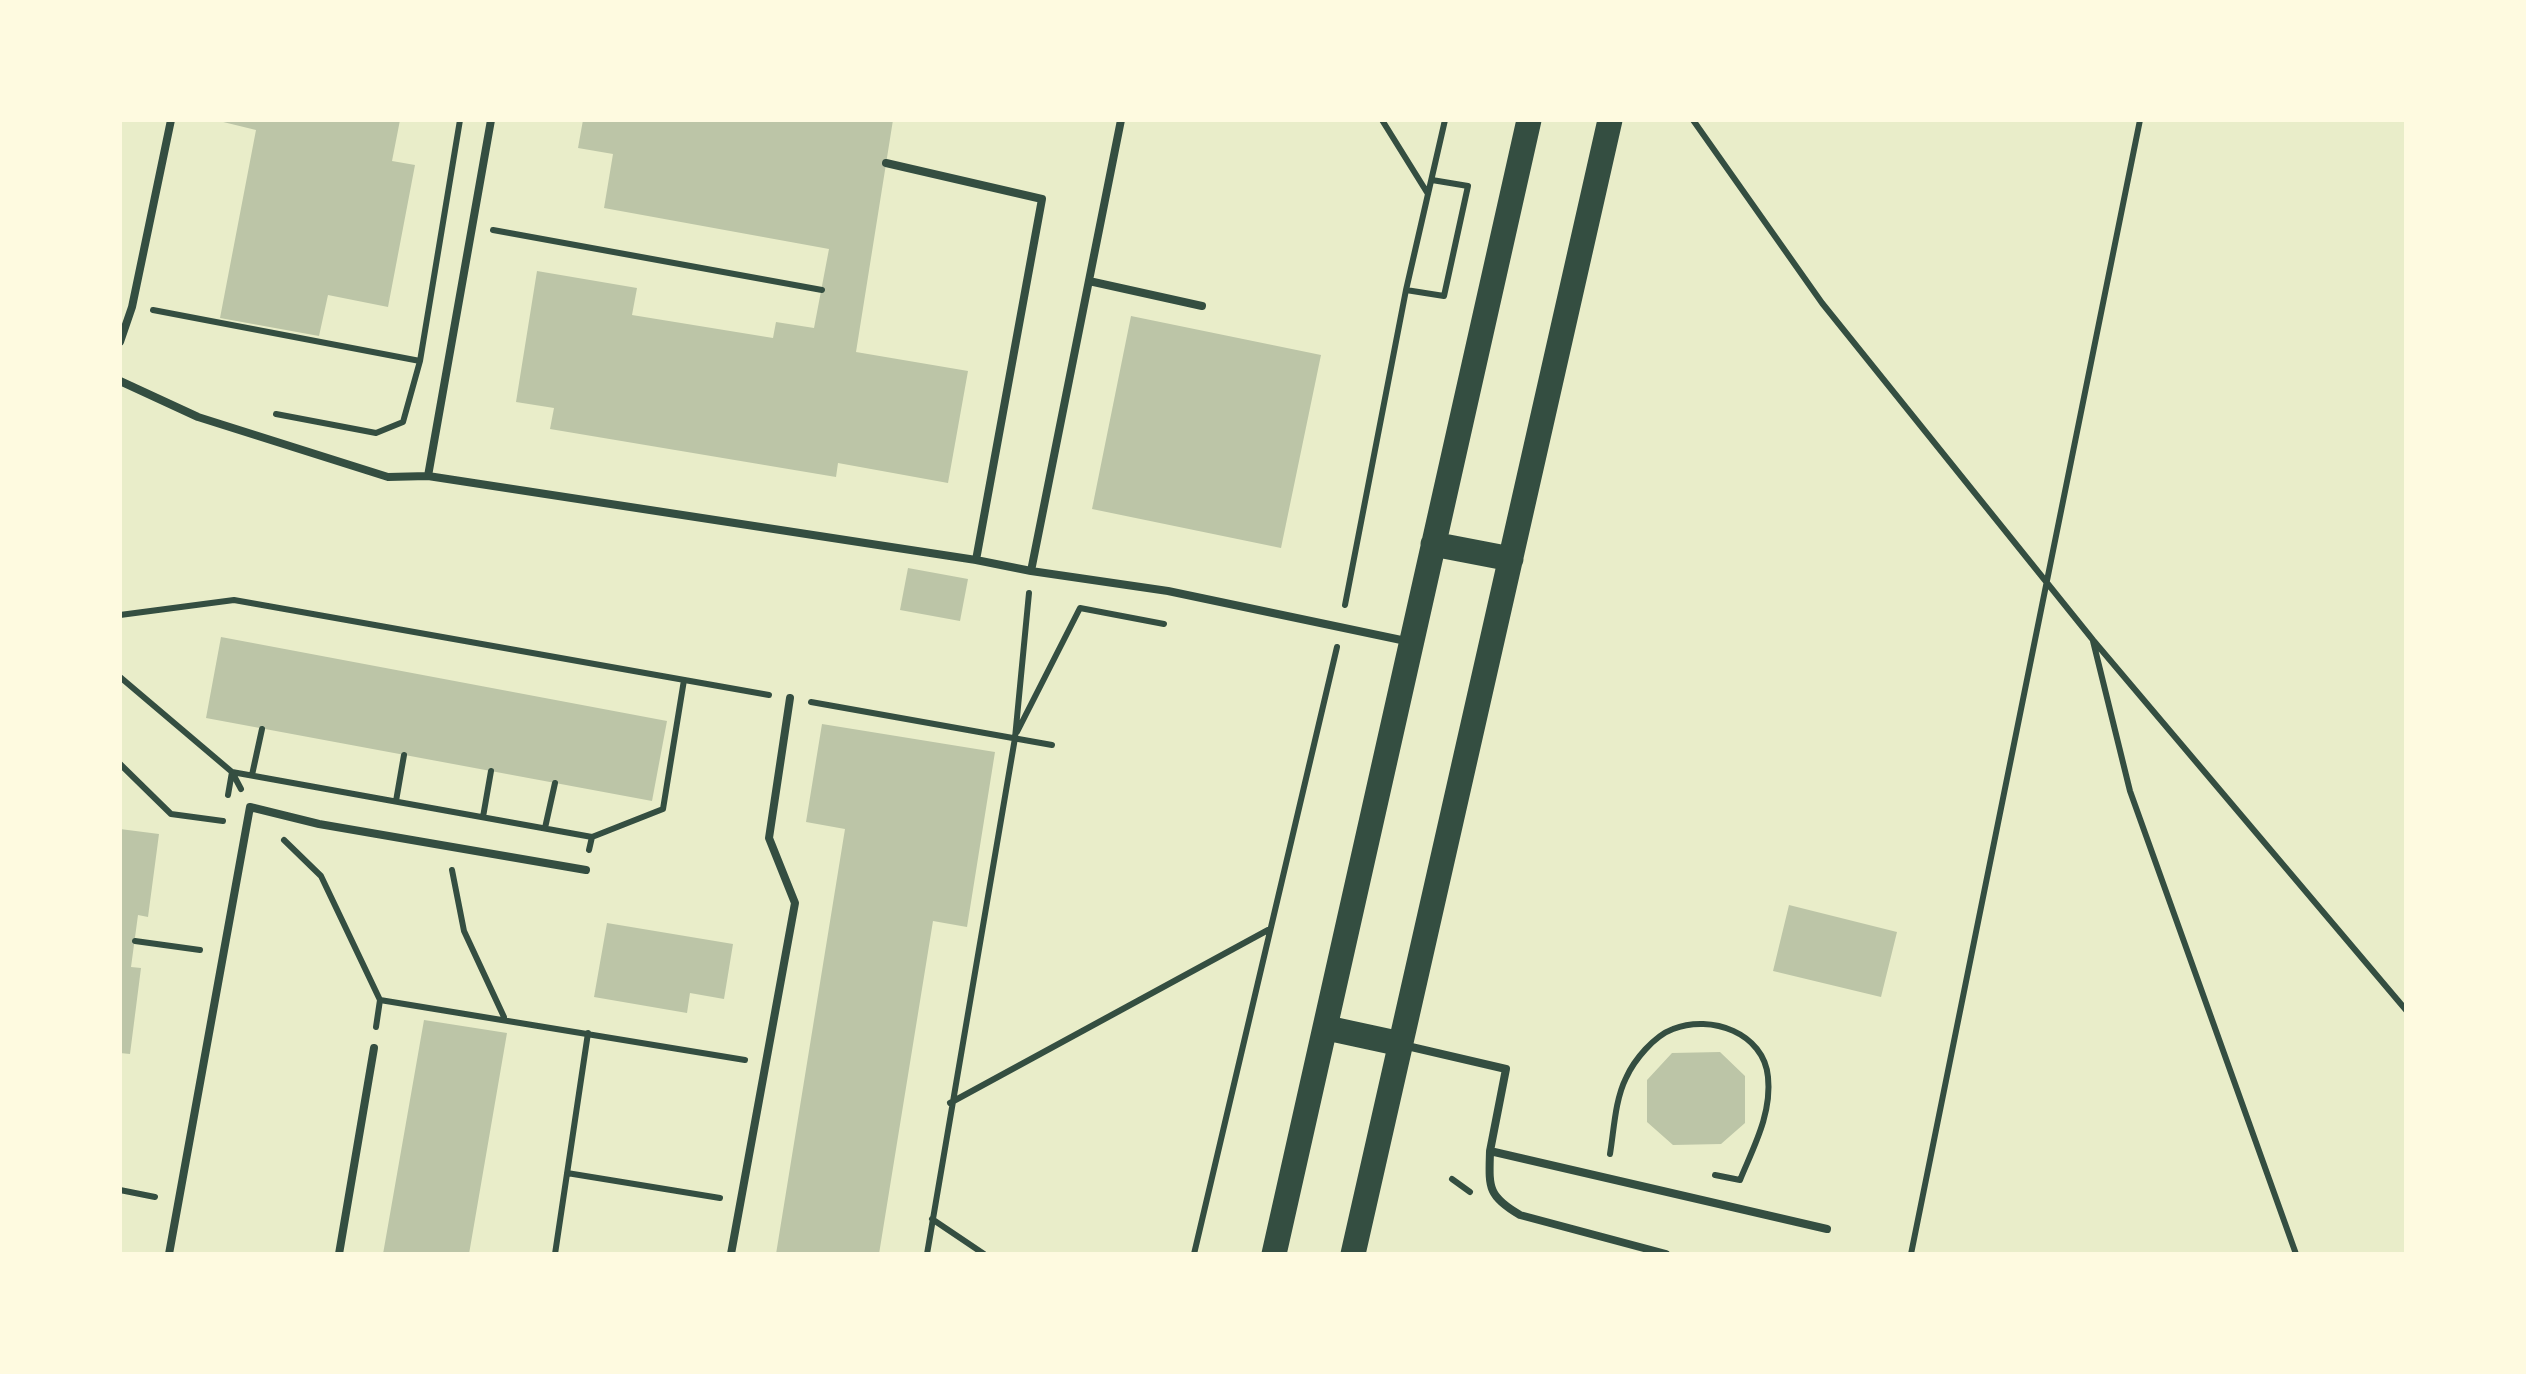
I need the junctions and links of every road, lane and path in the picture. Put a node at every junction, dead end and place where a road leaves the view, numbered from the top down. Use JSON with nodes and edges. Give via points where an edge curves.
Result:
{"nodes":[{"id":1,"x":171,"y":120,"type":"edge"},
{"id":2,"x":460,"y":120,"type":"edge"},
{"id":3,"x":491,"y":120,"type":"edge"},
{"id":4,"x":1121,"y":120,"type":"edge"},
{"id":5,"x":1382,"y":120,"type":"edge"},
{"id":6,"x":1445,"y":120,"type":"edge"},
{"id":7,"x":1529,"y":120,"type":"edge"},
{"id":8,"x":1610,"y":120,"type":"edge"},
{"id":9,"x":1692,"y":120,"type":"edge"},
{"id":10,"x":2140,"y":120,"type":"edge"},
{"id":11,"x":886,"y":164,"type":"dead end"},
{"id":12,"x":1432,"y":180,"type":"junction"},
{"id":13,"x":1429,"y":195,"type":"junction"},
{"id":14,"x":443,"y":219,"type":"junction"},
{"id":15,"x":472,"y":227,"type":"junction"},
{"id":16,"x":1088,"y":281,"type":"junction"},
{"id":17,"x":822,"y":290,"type":"dead end"},
{"id":18,"x":1406,"y":290,"type":"junction"},
{"id":19,"x":154,"y":294,"type":"dead end"},
{"id":20,"x":1202,"y":306,"type":"dead end"},
{"id":21,"x":120,"y":342,"type":"edge"},
{"id":22,"x":420,"y":362,"type":"junction"},
{"id":23,"x":120,"y":381,"type":"edge"},
{"id":24,"x":260,"y":410,"type":"dead end"},
{"id":25,"x":428,"y":476,"type":"junction"},
{"id":26,"x":1433,"y":544,"type":"junction"},
{"id":27,"x":1510,"y":559,"type":"junction"},
{"id":28,"x":976,"y":560,"type":"junction"},
{"id":29,"x":1031,"y":572,"type":"junction"},
{"id":30,"x":2048,"y":584,"type":"junction"},
{"id":31,"x":120,"y":615,"type":"edge"},
{"id":32,"x":1164,"y":624,"type":"dead end"},
{"id":33,"x":1341,"y":628,"type":"junction"},
{"id":34,"x":2093,"y":640,"type":"junction"},
{"id":35,"x":1410,"y":642,"type":"junction"},
{"id":36,"x":120,"y":677,"type":"edge"},
{"id":37,"x":684,"y":680,"type":"junction"},
{"id":38,"x":790,"y":698,"type":"junction"},
{"id":39,"x":262,"y":728,"type":"dead end"},
{"id":40,"x":1014,"y":738,"type":"junction"},
{"id":41,"x":1052,"y":745,"type":"dead end"},
{"id":42,"x":404,"y":755,"type":"dead end"},
{"id":43,"x":120,"y":764,"type":"edge"},
{"id":44,"x":491,"y":771,"type":"dead end"},
{"id":45,"x":232,"y":772,"type":"junction"},
{"id":46,"x":252,"y":775,"type":"junction"},
{"id":47,"x":555,"y":783,"type":"dead end"},
{"id":48,"x":396,"y":801,"type":"junction"},
{"id":49,"x":250,"y":807,"type":"junction"},
{"id":50,"x":483,"y":817,"type":"junction"},
{"id":51,"x":224,"y":822,"type":"dead end"},
{"id":52,"x":546,"y":828,"type":"junction"},
{"id":53,"x":592,"y":837,"type":"junction"},
{"id":54,"x":446,"y":846,"type":"junction"},
{"id":55,"x":586,"y":870,"type":"joint"},
{"id":56,"x":1269,"y":929,"type":"junction"},
{"id":57,"x":135,"y":941,"type":"dead end"},
{"id":58,"x":200,"y":950,"type":"dead end"},
{"id":59,"x":380,"y":1000,"type":"junction"},
{"id":60,"x":2406,"y":1010,"type":"edge"},
{"id":61,"x":505,"y":1018,"type":"junction"},
{"id":62,"x":1327,"y":1028,"type":"junction"},
{"id":63,"x":588,"y":1033,"type":"junction"},
{"id":64,"x":1401,"y":1044,"type":"junction"},
{"id":65,"x":374,"y":1048,"type":"joint"},
{"id":66,"x":766,"y":1063,"type":"junction"},
{"id":67,"x":950,"y":1103,"type":"junction"},
{"id":68,"x":1593,"y":1150,"type":"dead end"},
{"id":69,"x":1490,"y":1151,"type":"junction"},
{"id":70,"x":1610,"y":1154,"type":"junction"},
{"id":71,"x":1628,"y":1158,"type":"dead end"},
{"id":72,"x":1702,"y":1172,"type":"dead end"},
{"id":73,"x":567,"y":1173,"type":"junction"},
{"id":74,"x":120,"y":1190,"type":"edge"},
{"id":75,"x":156,"y":1197,"type":"dead end"},
{"id":76,"x":741,"y":1202,"type":"junction"},
{"id":77,"x":932,"y":1219,"type":"junction"},
{"id":78,"x":1827,"y":1229,"type":"dead end"},
{"id":79,"x":169,"y":1254,"type":"edge"},
{"id":80,"x":339,"y":1254,"type":"edge"},
{"id":81,"x":554,"y":1254,"type":"edge"},
{"id":82,"x":731,"y":1254,"type":"edge"},
{"id":83,"x":926,"y":1254,"type":"edge"},
{"id":84,"x":984,"y":1254,"type":"edge"},
{"id":85,"x":1194,"y":1254,"type":"edge"},
{"id":86,"x":1274,"y":1254,"type":"edge"},
{"id":87,"x":1353,"y":1254,"type":"edge"},
{"id":88,"x":1666,"y":1254,"type":"edge"},
{"id":89,"x":1911,"y":1254,"type":"edge"},
{"id":90,"x":2296,"y":1254,"type":"edge"}],
"edges":[{"from":1,"to":21,"type":"lane"},
{"from":2,"to":14,"type":"path"},
{"from":3,"to":15,"type":"lane"},
{"from":4,"to":16,"type":"lane"},
{"from":5,"to":13,"type":"path"},
{"from":6,"to":12,"type":"path"},
{"from":7,"to":26,"type":"main road"},
{"from":8,"to":27,"type":"main road"},
{"from":9,"to":30,"type":"path","via":[[1822,304]]},
{"from":10,"to":30,"type":"path"},
{"from":11,"to":28,"type":"lane","via":[[1042,199]]},
{"from":12,"to":13,"type":"path"},
{"from":12,"to":18,"type":"path","via":[[1468,186],[1444,296]]},
{"from":13,"to":18,"type":"path"},
{"from":14,"to":15,"type":"path"},
{"from":14,"to":22,"type":"path"},
{"from":15,"to":17,"type":"path"},
{"from":15,"to":25,"type":"lane"},
{"from":16,"to":20,"type":"lane"},
{"from":16,"to":29,"type":"lane"},
{"from":18,"to":33,"type":"path"},
{"from":19,"to":22,"type":"path","via":[[147,309]]},
{"from":22,"to":24,"type":"path","via":[[403,422],[376,434]]},
{"from":23,"to":25,"type":"lane","via":[[198,417],[388,477]]},
{"from":25,"to":28,"type":"lane"},
{"from":26,"to":27,"type":"main road"},
{"from":26,"to":35,"type":"main road"},
{"from":27,"to":64,"type":"main road"},
{"from":28,"to":29,"type":"lane"},
{"from":29,"to":33,"type":"lane","via":[[1168,590]]},
{"from":29,"to":40,"type":"path"},
{"from":30,"to":34,"type":"path"},
{"from":30,"to":89,"type":"path"},
{"from":31,"to":37,"type":"path","via":[[234,600]]},
{"from":32,"to":40,"type":"path","via":[[1080,608]]},
{"from":33,"to":35,"type":"lane"},
{"from":33,"to":56,"type":"path"},
{"from":34,"to":60,"type":"path"},
{"from":34,"to":90,"type":"path","via":[[2130,791]]},
{"from":35,"to":62,"type":"main road"},
{"from":36,"to":45,"type":"path"},
{"from":37,"to":38,"type":"path"},
{"from":37,"to":53,"type":"path","via":[[663,809]]},
{"from":38,"to":40,"type":"path"},
{"from":38,"to":66,"type":"lane","via":[[770,838],[795,904]]},
{"from":39,"to":46,"type":"path"},
{"from":40,"to":41,"type":"path"},
{"from":40,"to":67,"type":"path"},
{"from":42,"to":48,"type":"path"},
{"from":43,"to":51,"type":"path","via":[[172,814]]},
{"from":44,"to":50,"type":"path"},
{"from":45,"to":46,"type":"path"},
{"from":45,"to":49,"type":"path"},
{"from":46,"to":48,"type":"path"},
{"from":47,"to":52,"type":"path"},
{"from":48,"to":50,"type":"path"},
{"from":49,"to":54,"type":"lane"},
{"from":49,"to":59,"type":"path","via":[[321,876]]},
{"from":49,"to":79,"type":"lane"},
{"from":50,"to":52,"type":"path"},
{"from":52,"to":53,"type":"path"},
{"from":53,"to":55,"type":"path"},
{"from":54,"to":55,"type":"lane"},
{"from":54,"to":61,"type":"path","via":[[464,930]]},
{"from":56,"to":67,"type":"path"},
{"from":56,"to":85,"type":"path"},
{"from":57,"to":58,"type":"path"},
{"from":59,"to":61,"type":"path"},
{"from":59,"to":65,"type":"path"},
{"from":61,"to":63,"type":"path"},
{"from":62,"to":64,"type":"main road"},
{"from":62,"to":86,"type":"main road"},
{"from":63,"to":66,"type":"path"},
{"from":63,"to":73,"type":"path"},
{"from":64,"to":69,"type":"lane","via":[[1506,1069]]},
{"from":64,"to":87,"type":"main road"},
{"from":65,"to":80,"type":"lane"},
{"from":66,"to":76,"type":"lane"},
{"from":67,"to":77,"type":"path"},
{"from":68,"to":70,"type":"path"},
{"from":69,"to":78,"type":"lane"},
{"from":69,"to":88,"type":"lane","via":[[1489,1187],[1520,1215]]},
{"from":70,"to":71,"type":"path"},
{"from":70,"to":72,"type":"path","via":[[1624,1081],[1652,1043],[1672,1029],[1722,1027],[1760,1050],[1768,1076],[1765,1121],[1740,1180]]},
{"from":73,"to":76,"type":"path"},
{"from":73,"to":81,"type":"path"},
{"from":74,"to":75,"type":"path"},
{"from":76,"to":82,"type":"lane"},
{"from":77,"to":83,"type":"path"},
{"from":77,"to":84,"type":"path"}]}
